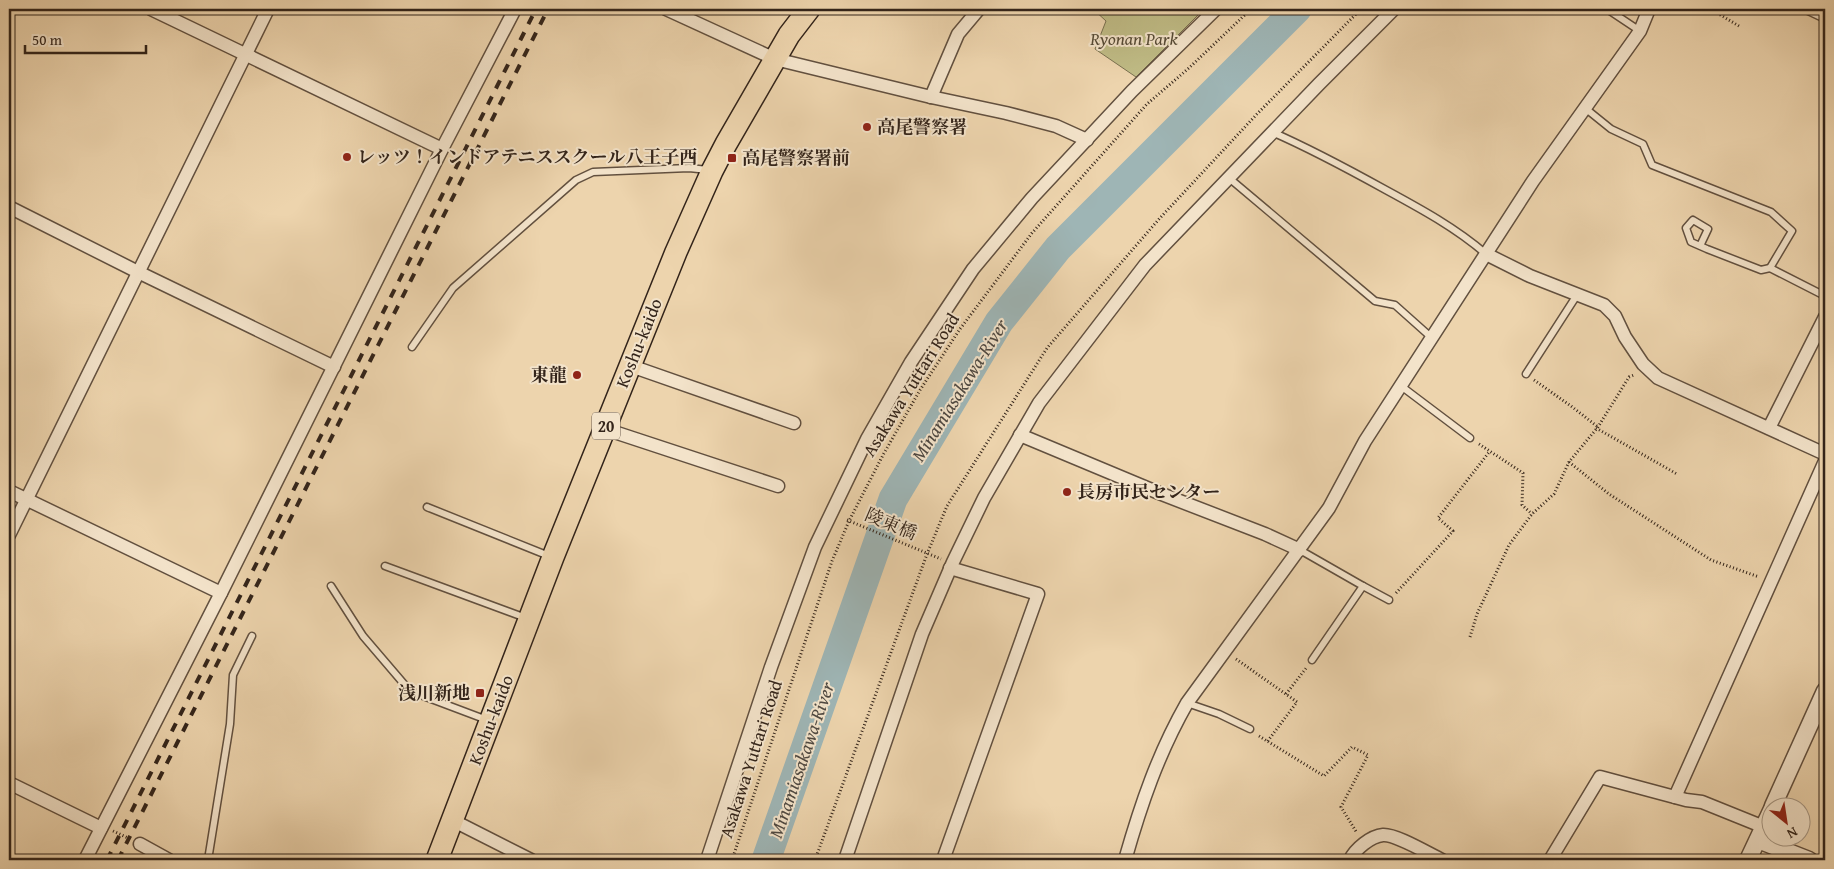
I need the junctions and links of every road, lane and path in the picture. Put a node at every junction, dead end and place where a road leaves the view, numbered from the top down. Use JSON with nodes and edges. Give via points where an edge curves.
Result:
{"nodes":[{"id":1,"x":151,"y":9,"type":"edge"},
{"id":2,"x":268,"y":9,"type":"edge"},
{"id":3,"x":515,"y":9,"type":"edge"},
{"id":4,"x":666,"y":9,"type":"edge"},
{"id":5,"x":808,"y":9,"type":"edge"},
{"id":6,"x":979,"y":9,"type":"edge"},
{"id":7,"x":1216,"y":9,"type":"edge"},
{"id":8,"x":1251,"y":9,"type":"edge"},
{"id":9,"x":1394,"y":9,"type":"edge"},
{"id":10,"x":1607,"y":9,"type":"edge"},
{"id":11,"x":1649,"y":9,"type":"edge"},
{"id":12,"x":1708,"y":9,"type":"edge"},
{"id":13,"x":1721,"y":9,"type":"edge"},
{"id":14,"x":1808,"y":11,"type":"dead end"},
{"id":15,"x":1717,"y":13,"type":"junction"},
{"id":16,"x":1825,"y":19,"type":"edge"},
{"id":17,"x":1739,"y":26,"type":"dead end"},
{"id":18,"x":1640,"y":31,"type":"junction"},
{"id":19,"x":246,"y":54,"type":"junction"},
{"id":20,"x":775,"y":58,"type":"junction"},
{"id":21,"x":931,"y":97,"type":"junction"},
{"id":22,"x":1585,"y":108,"type":"junction"},
{"id":23,"x":1272,"y":132,"type":"junction"},
{"id":24,"x":1087,"y":140,"type":"junction"},
{"id":25,"x":442,"y":149,"type":"junction"},
{"id":26,"x":712,"y":171,"type":"junction"},
{"id":27,"x":1229,"y":178,"type":"junction"},
{"id":28,"x":9,"y":207,"type":"edge"},
{"id":29,"x":1700,"y":246,"type":"dead end"},
{"id":30,"x":1486,"y":254,"type":"junction"},
{"id":31,"x":1770,"y":268,"type":"junction"},
{"id":32,"x":138,"y":272,"type":"junction"},
{"id":33,"x":1577,"y":295,"type":"junction"},
{"id":34,"x":1825,"y":296,"type":"edge"},
{"id":35,"x":1825,"y":317,"type":"edge"},
{"id":36,"x":1433,"y":338,"type":"junction"},
{"id":37,"x":412,"y":346,"type":"dead end"},
{"id":38,"x":631,"y":366,"type":"junction"},
{"id":39,"x":334,"y":367,"type":"junction"},
{"id":40,"x":1526,"y":374,"type":"joint"},
{"id":41,"x":1658,"y":378,"type":"junction"},
{"id":42,"x":1401,"y":386,"type":"junction"},
{"id":43,"x":794,"y":423,"type":"dead end"},
{"id":44,"x":1597,"y":427,"type":"junction"},
{"id":45,"x":1769,"y":428,"type":"junction"},
{"id":46,"x":604,"y":429,"type":"junction"},
{"id":47,"x":1020,"y":435,"type":"junction"},
{"id":48,"x":1470,"y":438,"type":"joint"},
{"id":49,"x":1490,"y":451,"type":"junction"},
{"id":50,"x":1825,"y":454,"type":"edge"},
{"id":51,"x":1825,"y":461,"type":"edge"},
{"id":52,"x":1569,"y":462,"type":"junction"},
{"id":53,"x":1677,"y":474,"type":"dead end"},
{"id":54,"x":778,"y":486,"type":"dead end"},
{"id":55,"x":9,"y":491,"type":"edge"},
{"id":56,"x":26,"y":500,"type":"junction"},
{"id":57,"x":429,"y":508,"type":"dead end"},
{"id":58,"x":1532,"y":514,"type":"junction"},
{"id":59,"x":848,"y":521,"type":"junction"},
{"id":60,"x":9,"y":535,"type":"edge"},
{"id":61,"x":1300,"y":550,"type":"junction"},
{"id":62,"x":923,"y":552,"type":"dead end"},
{"id":63,"x":553,"y":557,"type":"junction"},
{"id":64,"x":385,"y":566,"type":"dead end"},
{"id":65,"x":950,"y":568,"type":"junction"},
{"id":66,"x":1771,"y":582,"type":"junction"},
{"id":67,"x":331,"y":586,"type":"dead end"},
{"id":68,"x":1363,"y":586,"type":"junction"},
{"id":69,"x":221,"y":593,"type":"junction"},
{"id":70,"x":1388,"y":600,"type":"joint"},
{"id":71,"x":530,"y":619,"type":"junction"},
{"id":72,"x":252,"y":636,"type":"dead end"},
{"id":73,"x":1470,"y":637,"type":"dead end"},
{"id":74,"x":1225,"y":651,"type":"junction"},
{"id":75,"x":1312,"y":660,"type":"joint"},
{"id":76,"x":1825,"y":691,"type":"edge"},
{"id":77,"x":1286,"y":694,"type":"junction"},
{"id":78,"x":1187,"y":703,"type":"junction"},
{"id":79,"x":491,"y":721,"type":"junction"},
{"id":80,"x":1250,"y":729,"type":"joint"},
{"id":81,"x":1267,"y":742,"type":"junction"},
{"id":82,"x":9,"y":783,"type":"edge"},
{"id":83,"x":1777,"y":796,"type":"edge"},
{"id":84,"x":1675,"y":797,"type":"junction"},
{"id":85,"x":452,"y":820,"type":"junction"},
{"id":86,"x":105,"y":829,"type":"junction"},
{"id":87,"x":1761,"y":833,"type":"junction"},
{"id":88,"x":1363,"y":843,"type":"junction"},
{"id":89,"x":140,"y":844,"type":"joint"},
{"id":90,"x":85,"y":860,"type":"edge"},
{"id":91,"x":169,"y":860,"type":"edge"},
{"id":92,"x":208,"y":860,"type":"edge"},
{"id":93,"x":437,"y":860,"type":"edge"},
{"id":94,"x":531,"y":860,"type":"edge"},
{"id":95,"x":707,"y":860,"type":"edge"},
{"id":96,"x":732,"y":860,"type":"edge"},
{"id":97,"x":845,"y":860,"type":"edge"},
{"id":98,"x":943,"y":860,"type":"edge"},
{"id":99,"x":1126,"y":860,"type":"edge"},
{"id":100,"x":1350,"y":860,"type":"edge"},
{"id":101,"x":1442,"y":860,"type":"edge"},
{"id":102,"x":1550,"y":860,"type":"edge"},
{"id":103,"x":1748,"y":860,"type":"edge"},
{"id":104,"x":1809,"y":860,"type":"edge"}],
"edges":[{"from":1,"to":19,"type":"street"},
{"from":2,"to":19,"type":"street"},
{"from":3,"to":25,"type":"street"},
{"from":4,"to":20,"type":"street"},
{"from":5,"to":20,"type":"highway","name":"Koshu-kaido","number":"20"},
{"from":6,"to":21,"type":"street","via":[[958,34]]},
{"from":7,"to":24,"type":"street"},
{"from":8,"to":59,"type":"path","name":"Asakawa Yuttari Road","via":[[1147,104],[1032,233],[960,329],[920,390]]},
{"from":9,"to":23,"type":"street"},
{"from":10,"to":18,"type":"lane"},
{"from":11,"to":18,"type":"street"},
{"from":12,"to":15,"type":"path"},
{"from":13,"to":15,"type":"path"},
{"from":14,"to":16,"type":"lane"},
{"from":15,"to":17,"type":"path"},
{"from":18,"to":22,"type":"street"},
{"from":19,"to":25,"type":"street"},
{"from":19,"to":32,"type":"street"},
{"from":20,"to":21,"type":"street"},
{"from":20,"to":26,"type":"highway","name":"Koshu-kaido","number":"20"},
{"from":21,"to":24,"type":"street","via":[[1056,126]]},
{"from":22,"to":30,"type":"street"},
{"from":22,"to":31,"type":"lane","via":[[1611,129],[1643,144],[1652,165],[1771,212],[1792,231]]},
{"from":23,"to":27,"type":"street"},
{"from":23,"to":30,"type":"lane","via":[[1334,161],[1435,218]]},
{"from":24,"to":95,"type":"street","via":[[1032,198],[973,269],[911,362],[867,439],[799,587]]},
{"from":25,"to":39,"type":"street"},
{"from":26,"to":37,"type":"lane","via":[[689,168],[593,172],[576,180],[453,288]]},
{"from":26,"to":38,"type":"highway","name":"Koshu-kaido","number":"20"},
{"from":27,"to":36,"type":"lane","via":[[1375,301],[1395,305]]},
{"from":27,"to":47,"type":"street","via":[[1145,265],[1044,396]]},
{"from":28,"to":32,"type":"street"},
{"from":29,"to":31,"type":"lane","via":[[1761,270]]},
{"from":30,"to":33,"type":"street"},
{"from":30,"to":36,"type":"street"},
{"from":31,"to":34,"type":"lane"},
{"from":32,"to":39,"type":"street"},
{"from":32,"to":56,"type":"street"},
{"from":33,"to":40,"type":"lane"},
{"from":33,"to":41,"type":"street","via":[[1604,305],[1615,316],[1643,364]]},
{"from":35,"to":45,"type":"street"},
{"from":36,"to":42,"type":"street"},
{"from":38,"to":43,"type":"street"},
{"from":38,"to":46,"type":"highway","name":"Koshu-kaido","number":"20"},
{"from":39,"to":69,"type":"street"},
{"from":40,"to":44,"type":"path"},
{"from":41,"to":44,"type":"path","via":[[1640,373],[1629,377]]},
{"from":41,"to":45,"type":"street"},
{"from":42,"to":48,"type":"lane"},
{"from":42,"to":61,"type":"street","via":[[1365,442],[1329,508]]},
{"from":44,"to":52,"type":"path"},
{"from":44,"to":53,"type":"path"},
{"from":45,"to":50,"type":"street"},
{"from":46,"to":54,"type":"street"},
{"from":46,"to":63,"type":"highway","name":"Koshu-kaido","number":"20"},
{"from":47,"to":61,"type":"street"},
{"from":47,"to":65,"type":"street","via":[[984,498]]},
{"from":48,"to":49,"type":"path"},
{"from":49,"to":58,"type":"path","via":[[1523,473],[1522,505]]},
{"from":49,"to":70,"type":"path","via":[[1438,518],[1453,531]]},
{"from":51,"to":66,"type":"street"},
{"from":52,"to":58,"type":"path","via":[[1554,494]]},
{"from":52,"to":66,"type":"path","via":[[1609,494],[1710,560]]},
{"from":55,"to":56,"type":"street"},
{"from":56,"to":60,"type":"street"},
{"from":56,"to":69,"type":"street"},
{"from":57,"to":63,"type":"lane"},
{"from":58,"to":73,"type":"path","via":[[1509,545],[1477,614]]},
{"from":59,"to":62,"type":"path","name":"陵東橋"},
{"from":59,"to":96,"type":"path","name":"Asakawa Yuttari Road","via":[[823,585]]},
{"from":61,"to":68,"type":"lane"},
{"from":61,"to":74,"type":"street"},
{"from":63,"to":71,"type":"highway","name":"Koshu-kaido","number":"20"},
{"from":64,"to":71,"type":"lane"},
{"from":65,"to":97,"type":"street","via":[[922,634]]},
{"from":65,"to":98,"type":"street","via":[[1038,594]]},
{"from":66,"to":84,"type":"street"},
{"from":67,"to":79,"type":"lane","via":[[363,636],[410,692]]},
{"from":68,"to":70,"type":"lane"},
{"from":68,"to":75,"type":"lane"},
{"from":69,"to":86,"type":"street"},
{"from":71,"to":79,"type":"highway","name":"Koshu-kaido","number":"20"},
{"from":72,"to":92,"type":"lane","via":[[233,674],[230,724]]},
{"from":74,"to":77,"type":"path"},
{"from":74,"to":78,"type":"street"},
{"from":75,"to":77,"type":"path"},
{"from":76,"to":83,"type":"street"},
{"from":77,"to":81,"type":"path","via":[[1297,702]]},
{"from":78,"to":80,"type":"lane"},
{"from":78,"to":99,"type":"street","via":[[1171,732],[1139,810]]},
{"from":79,"to":85,"type":"highway","name":"Koshu-kaido","number":"20"},
{"from":80,"to":81,"type":"path"},
{"from":81,"to":88,"type":"path","via":[[1324,776],[1352,748],[1368,755],[1341,807]]},
{"from":82,"to":86,"type":"street"},
{"from":84,"to":87,"type":"street","via":[[1702,802]]},
{"from":84,"to":102,"type":"street","via":[[1600,777]]},
{"from":85,"to":93,"type":"highway","name":"Koshu-kaido","number":"20"},
{"from":85,"to":94,"type":"street"},
{"from":86,"to":89,"type":"path"},
{"from":86,"to":90,"type":"street"},
{"from":87,"to":103,"type":"street"},
{"from":87,"to":104,"type":"street"},
{"from":88,"to":100,"type":"street"},
{"from":88,"to":101,"type":"street","via":[[1384,835]]},
{"from":89,"to":91,"type":"street"}]}
